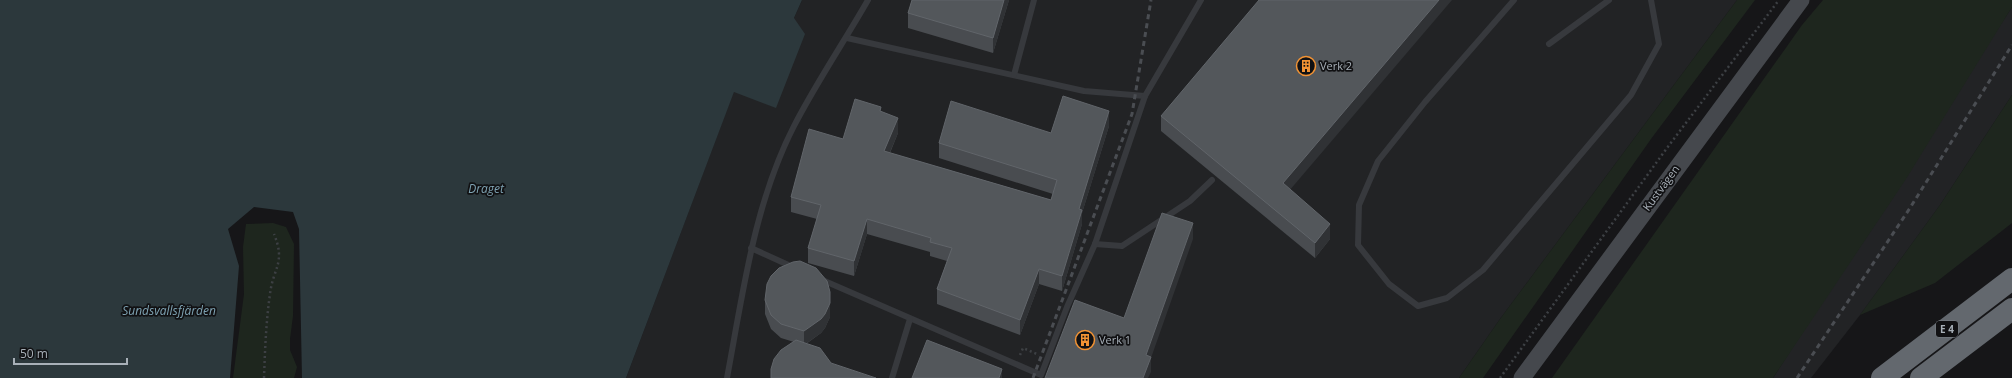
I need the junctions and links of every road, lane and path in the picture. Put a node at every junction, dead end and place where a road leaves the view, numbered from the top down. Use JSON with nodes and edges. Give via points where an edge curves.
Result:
{"nodes":[{"id":1,"x":868,"y":0,"type":"edge"},
{"id":2,"x":1034,"y":0,"type":"edge"},
{"id":3,"x":1201,"y":0,"type":"edge"},
{"id":4,"x":1514,"y":0,"type":"edge"},
{"id":5,"x":1609,"y":0,"type":"edge"},
{"id":6,"x":1651,"y":0,"type":"edge"},
{"id":7,"x":1779,"y":0,"type":"edge"},
{"id":8,"x":1801,"y":0,"type":"edge"},
{"id":9,"x":847,"y":38,"type":"junction"},
{"id":10,"x":1549,"y":44,"type":"dead end"},
{"id":11,"x":1014,"y":75,"type":"junction"},
{"id":12,"x":1145,"y":96,"type":"junction"},
{"id":13,"x":1212,"y":180,"type":"dead end"},
{"id":14,"x":274,"y":234,"type":"dead end"},
{"id":15,"x":1095,"y":244,"type":"junction"},
{"id":16,"x":751,"y":248,"type":"junction"},
{"id":17,"x":802,"y":271,"type":"edge"},
{"id":18,"x":816,"y":277,"type":"edge"},
{"id":19,"x":2012,"y":279,"type":"edge"},
{"id":20,"x":2012,"y":309,"type":"edge"},
{"id":21,"x":910,"y":319,"type":"junction"},
{"id":22,"x":264,"y":378,"type":"edge"},
{"id":23,"x":727,"y":378,"type":"edge"},
{"id":24,"x":892,"y":378,"type":"edge"},
{"id":25,"x":1500,"y":378,"type":"edge"},
{"id":26,"x":1522,"y":378,"type":"edge"},
{"id":27,"x":1882,"y":378,"type":"edge"},
{"id":28,"x":1920,"y":378,"type":"edge"}],
"edges":[{"from":1,"to":9,"type":"lane"},
{"from":2,"to":11,"type":"lane"},
{"from":3,"to":12,"type":"lane"},
{"from":4,"to":6,"type":"lane","via":[[1425,102],[1378,161],[1359,205],[1358,245],[1389,284],[1418,306],[1447,298],[1483,270],[1631,95],[1659,44]]},
{"from":5,"to":10,"type":"lane"},
{"from":7,"to":25,"type":"path","via":[[1667,148]]},
{"from":8,"to":26,"type":"main road","name":"Kustvägen"},
{"from":9,"to":11,"type":"lane"},
{"from":9,"to":16,"type":"lane","via":[[794,127],[769,188]]},
{"from":11,"to":12,"type":"lane","via":[[1084,90]]},
{"from":12,"to":15,"type":"lane"},
{"from":13,"to":15,"type":"lane","via":[[1190,201],[1122,246]]},
{"from":14,"to":22,"type":"path","via":[[280,252],[270,292]]},
{"from":15,"to":21,"type":"lane","via":[[1041,374]]},
{"from":16,"to":17,"type":"lane"},
{"from":16,"to":23,"type":"lane"},
{"from":18,"to":21,"type":"lane"},
{"from":19,"to":27,"type":"highway","number":"E 4"},
{"from":20,"to":28,"type":"highway","number":"E 4"},
{"from":21,"to":24,"type":"lane"}]}
